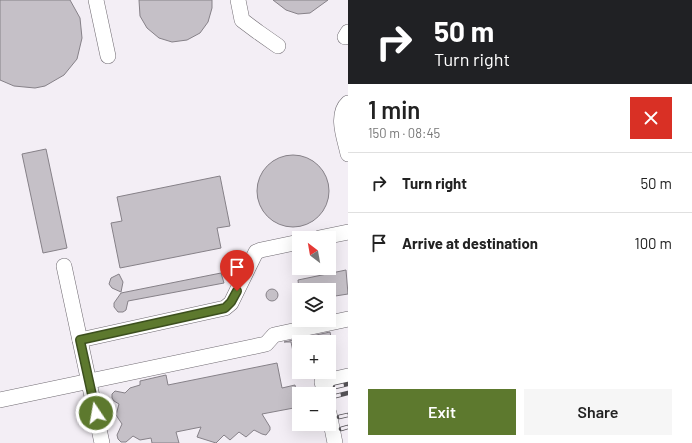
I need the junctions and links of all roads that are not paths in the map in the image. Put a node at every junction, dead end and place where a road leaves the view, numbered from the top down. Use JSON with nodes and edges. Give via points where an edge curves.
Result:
{"nodes":[{"id":1,"x":96,"y":0,"type":"edge"},
{"id":2,"x":238,"y":0,"type":"edge"},
{"id":3,"x":278,"y":46,"type":"dead end"},
{"id":4,"x":108,"y":56,"type":"dead end"},
{"id":5,"x":348,"y":103,"type":"edge"},
{"id":6,"x":348,"y":154,"type":"edge"},
{"id":7,"x":348,"y":232,"type":"edge"},
{"id":8,"x":336,"y":234,"type":"edge"},
{"id":9,"x":292,"y":243,"type":"edge"},
{"id":10,"x":64,"y":266,"type":"dead end"},
{"id":11,"x":348,"y":320,"type":"edge"},
{"id":12,"x":80,"y":340,"type":"junction"},
{"id":13,"x":348,"y":376,"type":"edge"},
{"id":14,"x":89,"y":382,"type":"junction"},
{"id":15,"x":323,"y":387,"type":"edge"},
{"id":16,"x":0,"y":400,"type":"edge"},
{"id":17,"x":333,"y":431,"type":"edge"},
{"id":18,"x":102,"y":443,"type":"edge"},
{"id":19,"x":335,"y":443,"type":"edge"}],
"edges":[{"from":1,"to":4,"type":"lane"},
{"from":2,"to":3,"type":"lane","via":[[242,20]]},
{"from":5,"to":6,"type":"lane","via":[[342,118]]},
{"from":7,"to":8,"type":"lane"},
{"from":9,"to":12,"type":"lane","via":[[256,252],[231,302],[225,308]]},
{"from":10,"to":12,"type":"lane"},
{"from":11,"to":14,"type":"lane","via":[[274,335],[266,344]]},
{"from":12,"to":14,"type":"lane"},
{"from":13,"to":15,"type":"lane","via":[[322,382]]},
{"from":14,"to":16,"type":"lane"},
{"from":14,"to":18,"type":"lane"},
{"from":17,"to":19,"type":"lane"}]}
